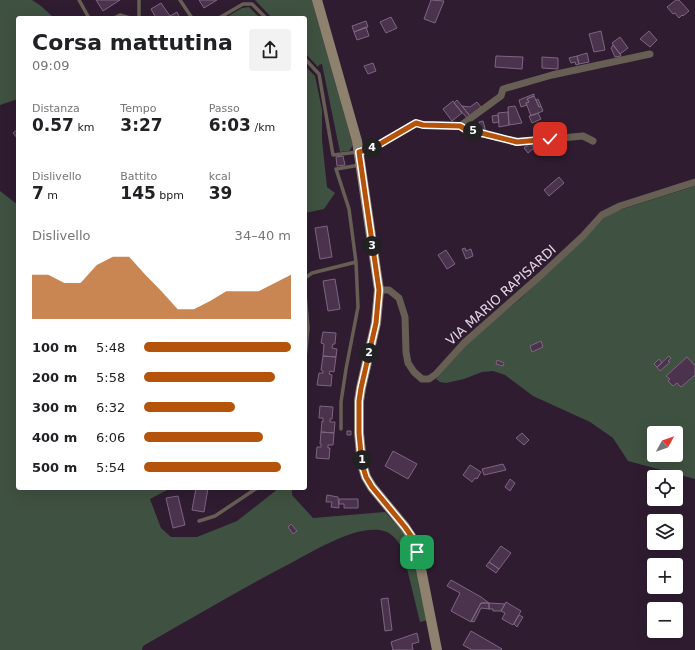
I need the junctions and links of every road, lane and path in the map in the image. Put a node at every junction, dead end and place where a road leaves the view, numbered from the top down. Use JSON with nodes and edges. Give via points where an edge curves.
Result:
{"nodes":[{"id":1,"x":78,"y":0,"type":"edge"},
{"id":2,"x":140,"y":0,"type":"edge"},
{"id":3,"x":180,"y":0,"type":"edge"},
{"id":4,"x":318,"y":0,"type":"edge"},
{"id":5,"x":88,"y":16,"type":"edge"},
{"id":6,"x":139,"y":16,"type":"edge"},
{"id":7,"x":191,"y":16,"type":"edge"},
{"id":8,"x":222,"y":16,"type":"edge"},
{"id":9,"x":264,"y":16,"type":"edge"},
{"id":10,"x":650,"y":54,"type":"dead end"},
{"id":11,"x":307,"y":61,"type":"edge"},
{"id":12,"x":460,"y":126,"type":"junction"},
{"id":13,"x":593,"y":141,"type":"dead end"},
{"id":14,"x":359,"y":152,"type":"junction"},
{"id":15,"x":361,"y":165,"type":"junction"},
{"id":16,"x":695,"y":182,"type":"edge"},
{"id":17,"x":356,"y":262,"type":"junction"},
{"id":18,"x":307,"y":277,"type":"edge"},
{"id":19,"x":379,"y":290,"type":"junction"},
{"id":20,"x":307,"y":317,"type":"edge"},
{"id":21,"x":307,"y":338,"type":"edge"},
{"id":22,"x":341,"y":429,"type":"dead end"},
{"id":23,"x":254,"y":490,"type":"edge"},
{"id":24,"x":199,"y":521,"type":"dead end"},
{"id":25,"x":437,"y":650,"type":"edge"}],
"edges":[{"from":1,"to":5,"type":"lane"},
{"from":2,"to":6,"type":"lane"},
{"from":3,"to":7,"type":"lane"},
{"from":4,"to":14,"type":"main road"},
{"from":8,"to":9,"type":"lane","via":[[242,4],[252,4]]},
{"from":10,"to":12,"type":"street","via":[[573,70],[503,89],[500,96]]},
{"from":11,"to":14,"type":"lane","via":[[319,74],[333,155]]},
{"from":12,"to":13,"type":"street","via":[[517,142],[583,136]]},
{"from":12,"to":14,"type":"street","via":[[416,123],[373,148]]},
{"from":14,"to":15,"type":"main road"},
{"from":15,"to":17,"type":"lane","via":[[336,169],[349,209]]},
{"from":15,"to":19,"type":"main road"},
{"from":16,"to":19,"type":"street","name":"VIA MARIO RAPISARDI","via":[[620,206],[602,215],[583,236],[464,343],[429,379],[422,379],[408,364],[406,317],[399,298],[389,290]]},
{"from":17,"to":18,"type":"lane"},
{"from":17,"to":22,"type":"lane","via":[[358,307],[341,402]]},
{"from":19,"to":25,"type":"main road","via":[[376,323],[359,401],[362,464],[372,487],[414,540]]},
{"from":20,"to":21,"type":"lane"},
{"from":23,"to":24,"type":"lane","via":[[215,516]]}]}
